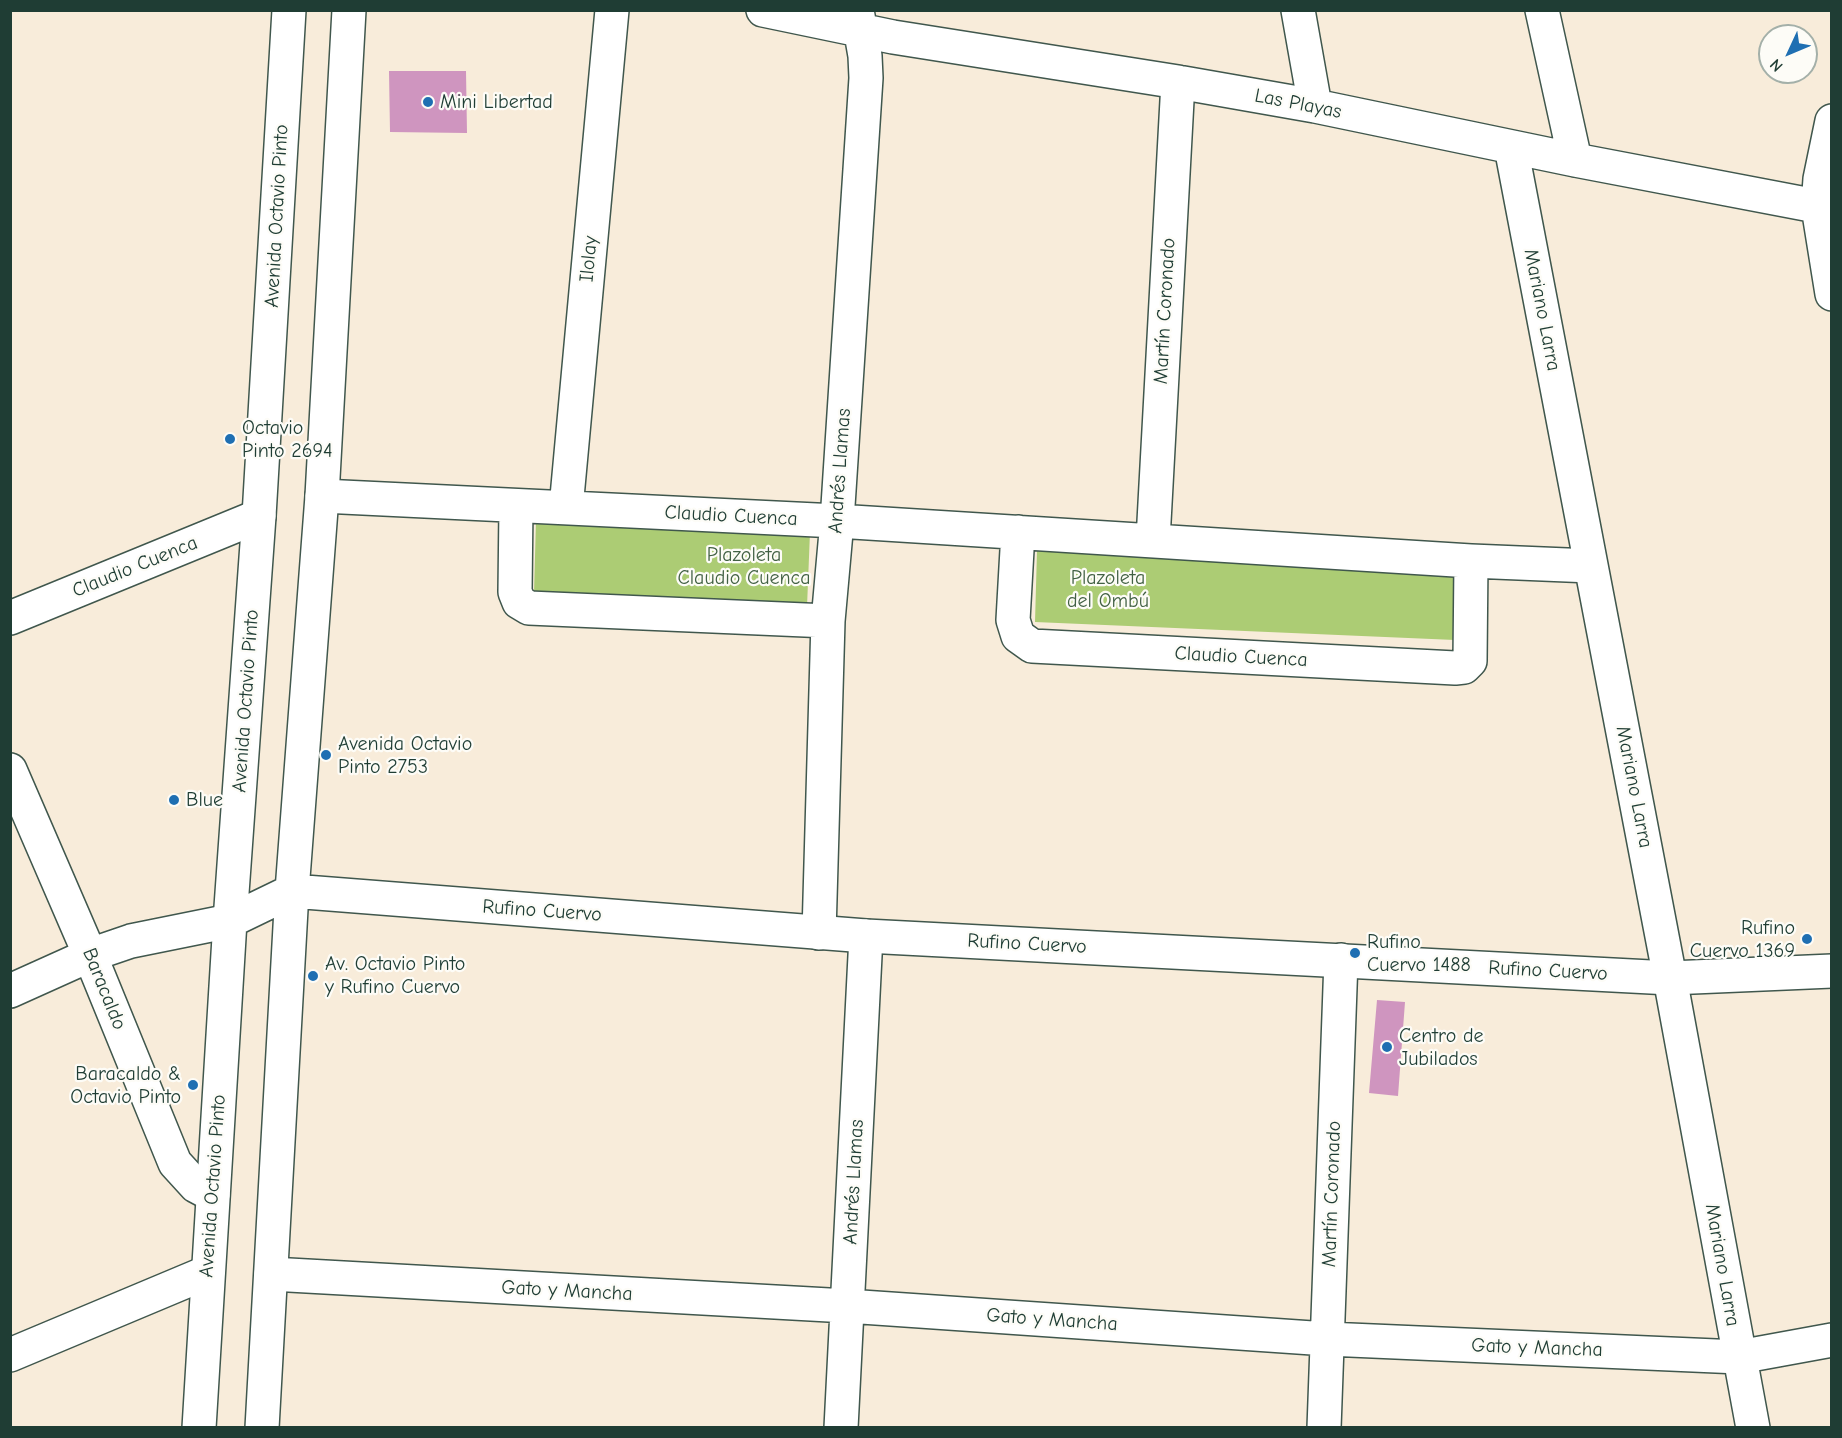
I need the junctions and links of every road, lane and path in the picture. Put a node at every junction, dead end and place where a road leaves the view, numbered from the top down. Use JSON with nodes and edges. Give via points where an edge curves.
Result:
{"nodes":[{"id":1,"x":289,"y":10,"type":"edge"},
{"id":2,"x":349,"y":10,"type":"edge"},
{"id":3,"x":612,"y":10,"type":"edge"},
{"id":4,"x":763,"y":10,"type":"edge"},
{"id":5,"x":1298,"y":10,"type":"edge"},
{"id":6,"x":1542,"y":10,"type":"edge"},
{"id":7,"x":858,"y":20,"type":"edge"},
{"id":8,"x":1178,"y":82,"type":"junction"},
{"id":9,"x":1315,"y":106,"type":"junction"},
{"id":10,"x":1832,"y":121,"type":"edge"},
{"id":11,"x":1511,"y":147,"type":"junction"},
{"id":12,"x":1575,"y":160,"type":"junction"},
{"id":13,"x":1825,"y":208,"type":"edge"},
{"id":14,"x":1832,"y":294,"type":"edge"},
{"id":15,"x":322,"y":496,"type":"junction"},
{"id":16,"x":516,"y":506,"type":"junction"},
{"id":17,"x":567,"y":508,"type":"junction"},
{"id":18,"x":259,"y":516,"type":"junction"},
{"id":19,"x":837,"y":521,"type":"junction"},
{"id":20,"x":1018,"y":532,"type":"junction"},
{"id":21,"x":1153,"y":540,"type":"junction"},
{"id":22,"x":1471,"y":561,"type":"junction"},
{"id":23,"x":1591,"y":566,"type":"junction"},
{"id":24,"x":10,"y":618,"type":"edge"},
{"id":25,"x":828,"y":621,"type":"junction"},
{"id":26,"x":10,"y":770,"type":"edge"},
{"id":27,"x":292,"y":891,"type":"junction"},
{"id":28,"x":230,"y":921,"type":"junction"},
{"id":29,"x":819,"y":933,"type":"junction"},
{"id":30,"x":866,"y":936,"type":"junction"},
{"id":31,"x":90,"y":956,"type":"junction"},
{"id":32,"x":1341,"y":960,"type":"junction"},
{"id":33,"x":1832,"y":971,"type":"edge"},
{"id":34,"x":1670,"y":978,"type":"junction"},
{"id":35,"x":10,"y":991,"type":"edge"},
{"id":36,"x":213,"y":1195,"type":"junction"},
{"id":37,"x":208,"y":1272,"type":"junction"},
{"id":38,"x":271,"y":1274,"type":"junction"},
{"id":39,"x":848,"y":1306,"type":"junction"},
{"id":40,"x":1327,"y":1339,"type":"junction"},
{"id":41,"x":1832,"y":1340,"type":"edge"},
{"id":42,"x":10,"y":1355,"type":"edge"},
{"id":43,"x":1739,"y":1357,"type":"junction"},
{"id":44,"x":200,"y":1428,"type":"edge"},
{"id":45,"x":262,"y":1428,"type":"edge"},
{"id":46,"x":841,"y":1428,"type":"edge"},
{"id":47,"x":1324,"y":1428,"type":"edge"},
{"id":48,"x":1753,"y":1428,"type":"edge"}],
"edges":[{"from":1,"to":18,"type":"street","name":"Avenida Octavio Pinto"},
{"from":2,"to":15,"type":"street"},
{"from":3,"to":17,"type":"street","name":"Ilolay"},
{"from":4,"to":7,"type":"street","name":"Las Playas"},
{"from":5,"to":9,"type":"street"},
{"from":6,"to":12,"type":"street"},
{"from":7,"to":8,"type":"street","name":"Las Playas","via":[[893,37]]},
{"from":7,"to":19,"type":"street","name":"Andrés Llamas","via":[[866,78]]},
{"from":8,"to":9,"type":"street","name":"Las Playas"},
{"from":8,"to":21,"type":"street","name":"Martín Coronado"},
{"from":9,"to":11,"type":"street","name":"Las Playas"},
{"from":10,"to":13,"type":"street","via":[[1820,179]]},
{"from":11,"to":12,"type":"street","name":"Las Playas"},
{"from":11,"to":23,"type":"street","name":"Mariano Larra"},
{"from":12,"to":13,"type":"street","name":"Las Playas"},
{"from":13,"to":14,"type":"street"},
{"from":15,"to":16,"type":"street","name":"Claudio Cuenca"},
{"from":15,"to":27,"type":"street"},
{"from":16,"to":17,"type":"street","name":"Claudio Cuenca"},
{"from":16,"to":25,"type":"street","via":[[515,592],[519,602],[528,608]]},
{"from":17,"to":19,"type":"street","name":"Claudio Cuenca"},
{"from":18,"to":24,"type":"street","name":"Claudio Cuenca"},
{"from":18,"to":28,"type":"street","name":"Avenida Octavio Pinto"},
{"from":19,"to":20,"type":"street","name":"Claudio Cuenca"},
{"from":19,"to":25,"type":"street","name":"Andrés Llamas"},
{"from":20,"to":21,"type":"street","name":"Claudio Cuenca"},
{"from":20,"to":22,"type":"street","name":"Claudio Cuenca","via":[[1013,620],[1018,636],[1032,646],[1464,667],[1470,661]]},
{"from":21,"to":22,"type":"street","name":"Claudio Cuenca"},
{"from":22,"to":23,"type":"street","name":"Claudio Cuenca"},
{"from":23,"to":34,"type":"street","name":"Mariano Larra"},
{"from":25,"to":29,"type":"street","name":"Andrés Llamas"},
{"from":26,"to":31,"type":"street","name":"Baracaldo"},
{"from":27,"to":28,"type":"street"},
{"from":27,"to":29,"type":"street","name":"Rufino Cuervo"},
{"from":27,"to":38,"type":"street"},
{"from":28,"to":31,"type":"street","via":[[131,941]]},
{"from":28,"to":36,"type":"street","name":"Avenida Octavio Pinto"},
{"from":29,"to":30,"type":"street","name":"Rufino Cuervo"},
{"from":30,"to":32,"type":"street","name":"Rufino Cuervo"},
{"from":30,"to":39,"type":"street","name":"Andrés Llamas"},
{"from":31,"to":35,"type":"street"},
{"from":31,"to":36,"type":"street","name":"Baracaldo","via":[[175,1163],[196,1186]]},
{"from":32,"to":34,"type":"street","name":"Rufino Cuervo"},
{"from":32,"to":40,"type":"street","name":"Martín Coronado"},
{"from":33,"to":34,"type":"street","name":"Rufino Cuervo"},
{"from":34,"to":43,"type":"street","name":"Mariano Larra"},
{"from":36,"to":37,"type":"street","name":"Avenida Octavio Pinto"},
{"from":37,"to":42,"type":"street"},
{"from":37,"to":44,"type":"street","name":"Avenida Octavio Pinto"},
{"from":38,"to":39,"type":"street","name":"Gato y Mancha"},
{"from":38,"to":45,"type":"street"},
{"from":39,"to":40,"type":"street","name":"Gato y Mancha"},
{"from":39,"to":46,"type":"street","name":"Andrés Llamas"},
{"from":40,"to":43,"type":"street","name":"Gato y Mancha"},
{"from":40,"to":47,"type":"street","name":"Martín Coronado"},
{"from":41,"to":43,"type":"street","name":"Gato y Mancha"},
{"from":43,"to":48,"type":"street","name":"Mariano Larra"}]}
